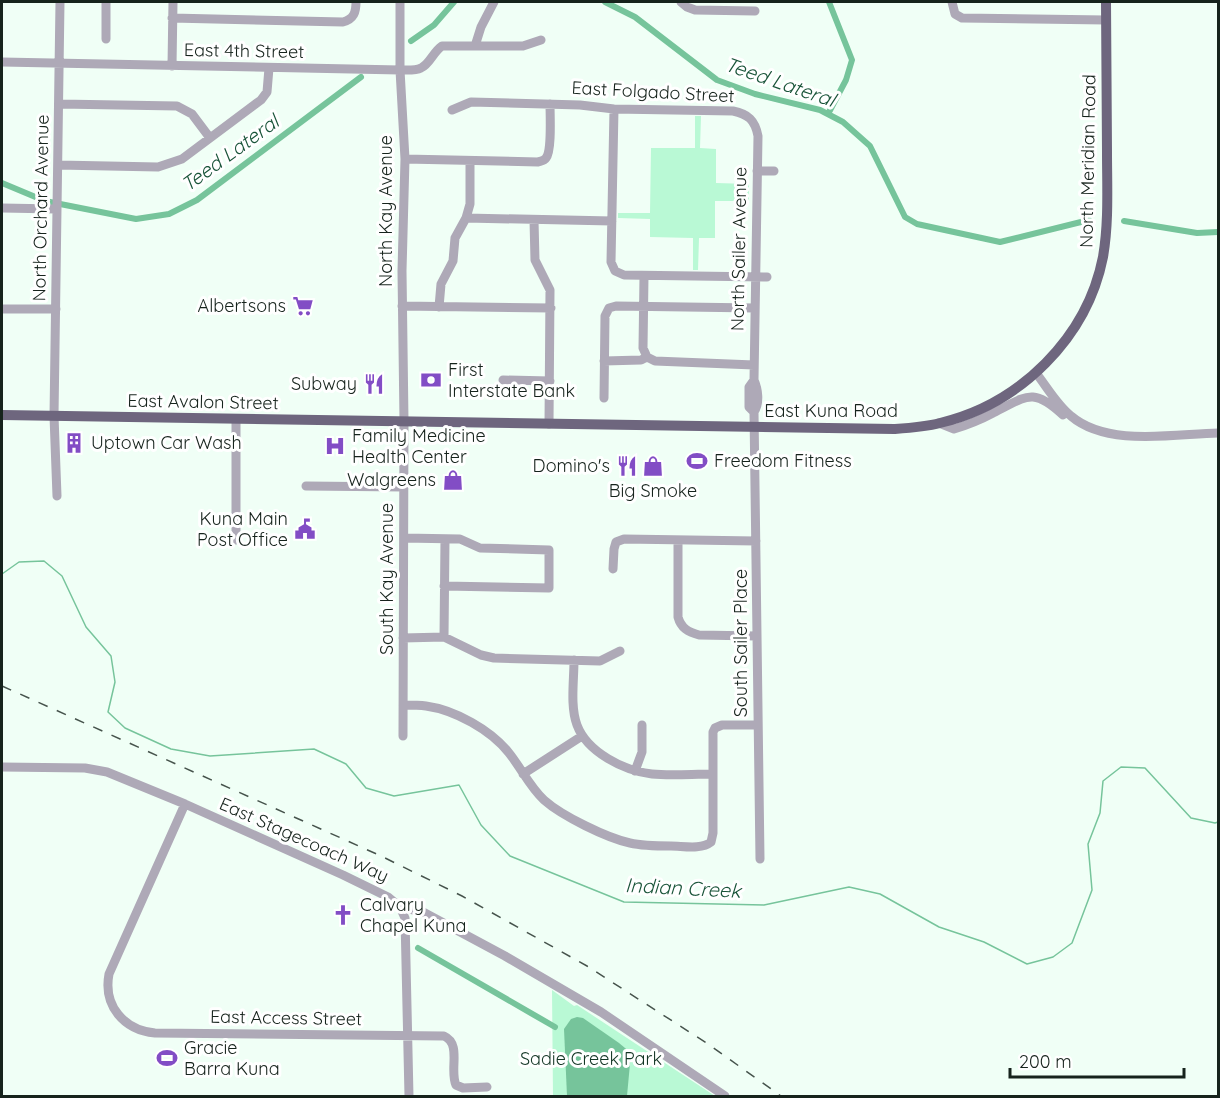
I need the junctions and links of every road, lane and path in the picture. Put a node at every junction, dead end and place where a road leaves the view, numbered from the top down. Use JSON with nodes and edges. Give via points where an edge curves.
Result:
{"nodes":[{"id":1,"x":60,"y":2,"type":"edge"},
{"id":2,"x":106,"y":2,"type":"edge"},
{"id":3,"x":173,"y":2,"type":"edge"},
{"id":4,"x":356,"y":2,"type":"edge"},
{"id":5,"x":400,"y":2,"type":"edge"},
{"id":6,"x":494,"y":2,"type":"edge"},
{"id":7,"x":681,"y":2,"type":"edge"},
{"id":8,"x":952,"y":2,"type":"edge"},
{"id":9,"x":1106,"y":2,"type":"edge"},
{"id":10,"x":755,"y":11,"type":"dead end"},
{"id":11,"x":172,"y":18,"type":"junction"},
{"id":12,"x":1106,"y":20,"type":"junction"},
{"id":13,"x":106,"y":39,"type":"dead end"},
{"id":14,"x":541,"y":40,"type":"dead end"},
{"id":15,"x":475,"y":45,"type":"junction"},
{"id":16,"x":2,"y":62,"type":"edge"},
{"id":17,"x":60,"y":63,"type":"junction"},
{"id":18,"x":172,"y":66,"type":"junction"},
{"id":19,"x":269,"y":68,"type":"junction"},
{"id":20,"x":400,"y":70,"type":"junction"},
{"id":21,"x":60,"y":104,"type":"junction"},
{"id":22,"x":550,"y":104,"type":"junction"},
{"id":23,"x":614,"y":109,"type":"junction"},
{"id":24,"x":452,"y":110,"type":"dead end"},
{"id":25,"x":752,"y":120,"type":"joint"},
{"id":26,"x":210,"y":138,"type":"junction"},
{"id":27,"x":405,"y":159,"type":"junction"},
{"id":28,"x":470,"y":161,"type":"junction"},
{"id":29,"x":58,"y":165,"type":"junction"},
{"id":30,"x":757,"y":171,"type":"junction"},
{"id":31,"x":774,"y":171,"type":"dead end"},
{"id":32,"x":56,"y":205,"type":"junction"},
{"id":33,"x":2,"y":208,"type":"edge"},
{"id":34,"x":466,"y":218,"type":"junction"},
{"id":35,"x":534,"y":220,"type":"junction"},
{"id":36,"x":612,"y":221,"type":"junction"},
{"id":37,"x":644,"y":276,"type":"junction"},
{"id":38,"x":755,"y":277,"type":"junction"},
{"id":39,"x":767,"y":277,"type":"dead end"},
{"id":40,"x":402,"y":306,"type":"junction"},
{"id":41,"x":644,"y":306,"type":"junction"},
{"id":42,"x":440,"y":307,"type":"junction"},
{"id":43,"x":551,"y":308,"type":"junction"},
{"id":44,"x":755,"y":308,"type":"junction"},
{"id":45,"x":2,"y":309,"type":"edge"},
{"id":46,"x":56,"y":309,"type":"junction"},
{"id":47,"x":647,"y":357,"type":"junction"},
{"id":48,"x":604,"y":361,"type":"junction"},
{"id":49,"x":754,"y":364,"type":"junction"},
{"id":50,"x":1036,"y":373,"type":"junction"},
{"id":51,"x":503,"y":380,"type":"dead end"},
{"id":52,"x":550,"y":381,"type":"junction"},
{"id":53,"x":604,"y":398,"type":"dead end"},
{"id":54,"x":2,"y":415,"type":"edge"},
{"id":55,"x":54,"y":416,"type":"junction"},
{"id":56,"x":1071,"y":417,"type":"junction"},
{"id":57,"x":236,"y":419,"type":"junction"},
{"id":58,"x":404,"y":422,"type":"junction"},
{"id":59,"x":939,"y":423,"type":"junction"},
{"id":60,"x":549,"y":424,"type":"junction"},
{"id":61,"x":755,"y":427,"type":"junction"},
{"id":62,"x":1218,"y":433,"type":"edge"},
{"id":63,"x":306,"y":486,"type":"dead end"},
{"id":64,"x":404,"y":487,"type":"junction"},
{"id":65,"x":57,"y":496,"type":"dead end"},
{"id":66,"x":404,"y":538,"type":"junction"},
{"id":67,"x":445,"y":538,"type":"junction"},
{"id":68,"x":236,"y":540,"type":"dead end"},
{"id":69,"x":678,"y":540,"type":"junction"},
{"id":70,"x":756,"y":541,"type":"junction"},
{"id":71,"x":613,"y":569,"type":"dead end"},
{"id":72,"x":444,"y":586,"type":"junction"},
{"id":73,"x":756,"y":636,"type":"junction"},
{"id":74,"x":444,"y":637,"type":"junction"},
{"id":75,"x":403,"y":638,"type":"junction"},
{"id":76,"x":620,"y":651,"type":"dead end"},
{"id":77,"x":574,"y":660,"type":"junction"},
{"id":78,"x":403,"y":705,"type":"junction"},
{"id":79,"x":642,"y":725,"type":"dead end"},
{"id":80,"x":758,"y":725,"type":"junction"},
{"id":81,"x":403,"y":736,"type":"dead end"},
{"id":82,"x":582,"y":736,"type":"junction"},
{"id":83,"x":2,"y":767,"type":"edge"},
{"id":84,"x":634,"y":771,"type":"junction"},
{"id":85,"x":523,"y":774,"type":"junction"},
{"id":86,"x":712,"y":774,"type":"junction"},
{"id":87,"x":185,"y":804,"type":"junction"},
{"id":88,"x":760,"y":860,"type":"dead end"},
{"id":89,"x":400,"y":907,"type":"junction"},
{"id":90,"x":407,"y":1036,"type":"junction"},
{"id":91,"x":487,"y":1087,"type":"dead end"},
{"id":92,"x":409,"y":1096,"type":"edge"},
{"id":93,"x":725,"y":1096,"type":"edge"}],
"edges":[{"from":1,"to":17,"type":"street","name":"North Orchard Avenue"},
{"from":2,"to":13,"type":"street"},
{"from":3,"to":11,"type":"street"},
{"from":4,"to":11,"type":"street","via":[[352,18],[343,22]]},
{"from":5,"to":20,"type":"street","name":"North Kay Avenue"},
{"from":6,"to":15,"type":"street"},
{"from":7,"to":10,"type":"street","via":[[695,10]]},
{"from":8,"to":12,"type":"street","via":[[955,14],[962,18]]},
{"from":9,"to":12,"type":"main road","name":"North Meridian Road"},
{"from":11,"to":18,"type":"street"},
{"from":12,"to":50,"type":"main road","name":"North Meridian Road","via":[[1107,217],[1102,259],[1078,322]]},
{"from":14,"to":15,"type":"street","name":"East 4th Street","via":[[523,46]]},
{"from":15,"to":20,"type":"street","name":"East 4th Street","via":[[442,46],[420,69]]},
{"from":16,"to":17,"type":"street","name":"East 4th Street"},
{"from":17,"to":18,"type":"street","name":"East 4th Street"},
{"from":17,"to":21,"type":"street","name":"North Orchard Avenue"},
{"from":18,"to":19,"type":"street","name":"East 4th Street"},
{"from":19,"to":20,"type":"street","name":"East 4th Street"},
{"from":19,"to":26,"type":"street","via":[[267,92],[261,100]]},
{"from":20,"to":27,"type":"street","name":"North Kay Avenue"},
{"from":21,"to":26,"type":"street","via":[[177,106],[192,114]]},
{"from":21,"to":29,"type":"street","name":"North Orchard Avenue"},
{"from":22,"to":23,"type":"street","name":"East Folgado Street"},
{"from":22,"to":24,"type":"street","name":"East Folgado Street","via":[[471,102]]},
{"from":22,"to":28,"type":"street","via":[[545,160]]},
{"from":23,"to":25,"type":"street","name":"East Folgado Street","via":[[733,111]]},
{"from":23,"to":36,"type":"street"},
{"from":25,"to":30,"type":"street","name":"North Sailer Avenue","via":[[758,136]]},
{"from":26,"to":29,"type":"street","via":[[182,159],[158,166]]},
{"from":27,"to":28,"type":"street"},
{"from":27,"to":40,"type":"street","name":"North Kay Avenue"},
{"from":28,"to":34,"type":"street","via":[[470,204]]},
{"from":29,"to":32,"type":"street","name":"North Orchard Avenue"},
{"from":30,"to":31,"type":"street"},
{"from":30,"to":38,"type":"street","name":"North Sailer Avenue"},
{"from":32,"to":33,"type":"street"},
{"from":32,"to":46,"type":"street","name":"North Orchard Avenue"},
{"from":34,"to":35,"type":"street"},
{"from":34,"to":42,"type":"street","via":[[455,238],[453,261],[441,284]]},
{"from":35,"to":36,"type":"street"},
{"from":35,"to":43,"type":"street","via":[[535,260],[548,284]]},
{"from":36,"to":37,"type":"street","via":[[611,262],[615,271]]},
{"from":37,"to":38,"type":"street"},
{"from":37,"to":41,"type":"street"},
{"from":38,"to":39,"type":"street"},
{"from":38,"to":44,"type":"street","name":"North Sailer Avenue"},
{"from":40,"to":42,"type":"street"},
{"from":40,"to":58,"type":"street","name":"North Kay Avenue"},
{"from":41,"to":44,"type":"street"},
{"from":41,"to":47,"type":"street","via":[[643,348]]},
{"from":41,"to":48,"type":"street","via":[[608,309]]},
{"from":42,"to":43,"type":"street"},
{"from":43,"to":52,"type":"street"},
{"from":44,"to":49,"type":"street","name":"North Sailer Avenue"},
{"from":45,"to":46,"type":"street"},
{"from":46,"to":55,"type":"street","name":"North Orchard Avenue"},
{"from":47,"to":48,"type":"street"},
{"from":47,"to":49,"type":"street","via":[[655,361]]},
{"from":48,"to":53,"type":"street"},
{"from":49,"to":61,"type":"street","name":"North Sailer Avenue"},
{"from":50,"to":56,"type":"street"},
{"from":50,"to":59,"type":"main road","name":"East Kuna Road","via":[[993,403]]},
{"from":51,"to":52,"type":"street"},
{"from":52,"to":60,"type":"street"},
{"from":54,"to":55,"type":"main road","name":"East Avalon Street"},
{"from":55,"to":57,"type":"main road","name":"East Avalon Street"},
{"from":55,"to":65,"type":"street","name":"North Orchard Avenue"},
{"from":56,"to":59,"type":"street","via":[[1065,417],[1044,399],[1029,396],[954,429]]},
{"from":56,"to":62,"type":"street","via":[[1091,429],[1123,436]]},
{"from":57,"to":58,"type":"main road","name":"East Avalon Street"},
{"from":57,"to":68,"type":"street"},
{"from":58,"to":60,"type":"main road","name":"East Kuna Road"},
{"from":58,"to":64,"type":"street","name":"South Kay Avenue"},
{"from":59,"to":61,"type":"main road","name":"East Kuna Road","via":[[894,429]]},
{"from":60,"to":61,"type":"main road","name":"East Kuna Road"},
{"from":61,"to":70,"type":"street","name":"South Sailer Place"},
{"from":63,"to":64,"type":"street"},
{"from":64,"to":66,"type":"street","name":"South Kay Avenue"},
{"from":66,"to":67,"type":"street"},
{"from":66,"to":75,"type":"street","name":"South Kay Avenue"},
{"from":67,"to":72,"type":"street"},
{"from":67,"to":72,"type":"street","via":[[460,538],[480,548],[549,550],[549,588]]},
{"from":69,"to":70,"type":"street"},
{"from":69,"to":71,"type":"street","via":[[616,542]]},
{"from":69,"to":73,"type":"street","via":[[680,623],[699,635]]},
{"from":70,"to":73,"type":"street","name":"South Sailer Place"},
{"from":72,"to":74,"type":"street"},
{"from":73,"to":80,"type":"street","name":"South Sailer Place"},
{"from":74,"to":75,"type":"street"},
{"from":74,"to":77,"type":"street","via":[[494,658]]},
{"from":75,"to":78,"type":"street","name":"South Kay Avenue"},
{"from":76,"to":77,"type":"street","via":[[600,661]]},
{"from":77,"to":82,"type":"street","via":[[574,712]]},
{"from":78,"to":81,"type":"street","name":"South Kay Avenue"},
{"from":78,"to":85,"type":"street","via":[[426,706],[471,723],[507,751]]},
{"from":79,"to":84,"type":"street","via":[[642,752]]},
{"from":80,"to":86,"type":"street","via":[[715,728]]},
{"from":80,"to":88,"type":"street","name":"South Sailer Place"},
{"from":82,"to":84,"type":"street","via":[[594,749]]},
{"from":82,"to":85,"type":"street"},
{"from":83,"to":87,"type":"street","name":"East Stagecoach Way","via":[[96,769]]},
{"from":84,"to":86,"type":"street"},
{"from":85,"to":86,"type":"street","via":[[546,802],[614,839],[648,846],[701,847],[711,842],[713,832]]},
{"from":87,"to":89,"type":"street","name":"East Stagecoach Way","via":[[373,889]]},
{"from":87,"to":90,"type":"street","name":"East Access Street","via":[[110,974],[111,1003],[123,1020],[143,1032],[155,1033]]},
{"from":89,"to":90,"type":"street","via":[[405,918]]},
{"from":89,"to":93,"type":"street","name":"East Stagecoach Way","via":[[423,912],[559,987]]},
{"from":90,"to":91,"type":"street","name":"East Access Street","via":[[444,1035],[451,1039],[456,1085]]},
{"from":90,"to":92,"type":"street"}]}
